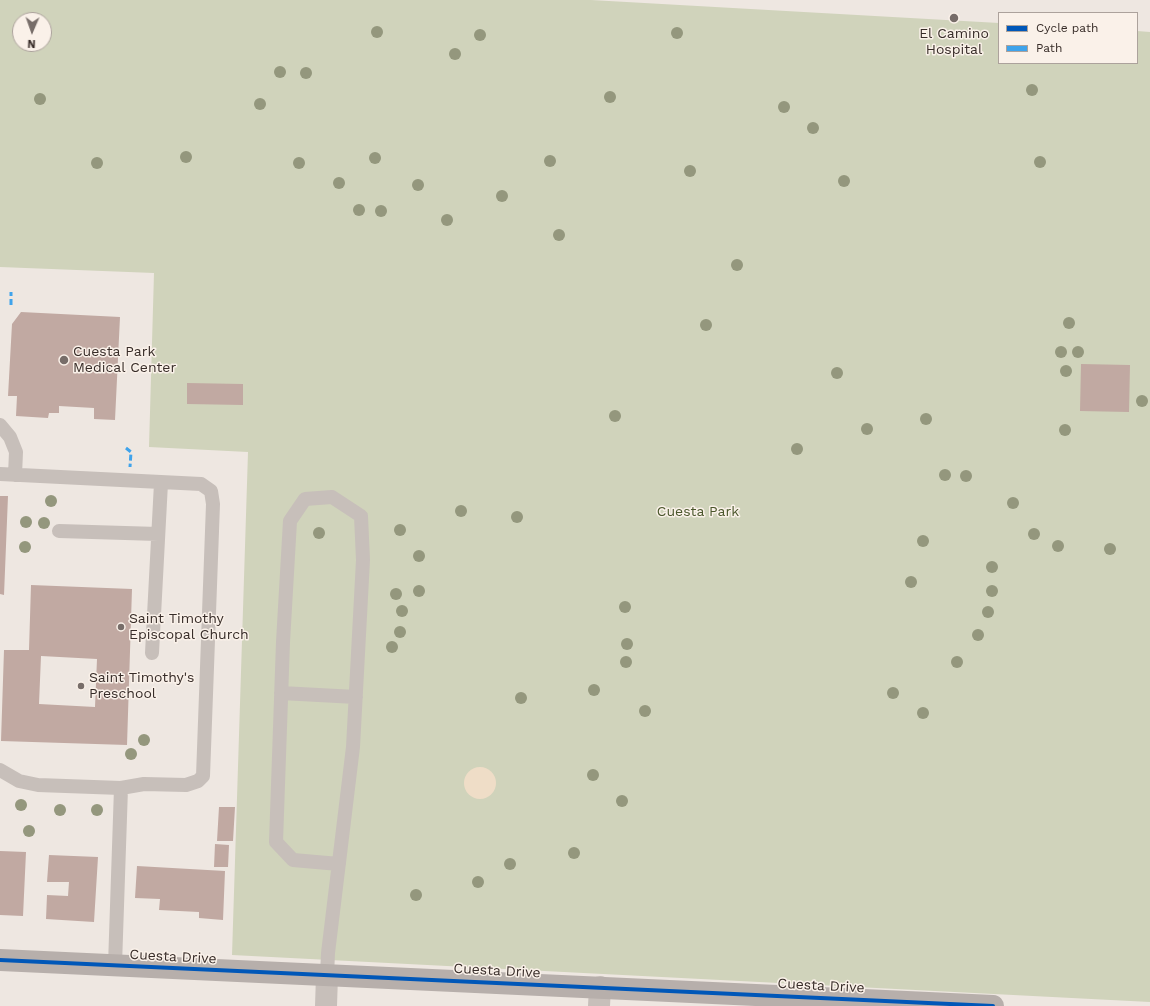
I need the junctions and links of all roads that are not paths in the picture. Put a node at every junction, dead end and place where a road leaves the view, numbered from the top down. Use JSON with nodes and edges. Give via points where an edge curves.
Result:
{"nodes":[{"id":1,"x":0,"y":425,"type":"edge"},
{"id":2,"x":0,"y":474,"type":"edge"},
{"id":3,"x":15,"y":475,"type":"junction"},
{"id":4,"x":161,"y":483,"type":"junction"},
{"id":5,"x":59,"y":531,"type":"dead end"},
{"id":6,"x":158,"y":534,"type":"junction"},
{"id":7,"x":152,"y":653,"type":"dead end"},
{"id":8,"x":281,"y":693,"type":"junction"},
{"id":9,"x":356,"y":697,"type":"junction"},
{"id":10,"x":0,"y":770,"type":"edge"},
{"id":11,"x":121,"y":788,"type":"junction"},
{"id":12,"x":339,"y":864,"type":"junction"},
{"id":13,"x":0,"y":960,"type":"edge"},
{"id":14,"x":115,"y":965,"type":"junction"},
{"id":15,"x":327,"y":976,"type":"junction"},
{"id":16,"x":600,"y":997,"type":"edge"},
{"id":17,"x":326,"y":1006,"type":"edge"},
{"id":18,"x":993,"y":1006,"type":"edge"}],
"edges":[{"from":1,"to":3,"type":"lane","via":[[10,437],[16,452]]},
{"from":2,"to":3,"type":"lane"},
{"from":3,"to":4,"type":"lane"},
{"from":4,"to":6,"type":"lane"},
{"from":4,"to":11,"type":"lane","via":[[201,484],[211,491],[213,504],[203,776],[198,781],[186,785],[144,784]]},
{"from":5,"to":6,"type":"lane"},
{"from":6,"to":7,"type":"lane"},
{"from":8,"to":9,"type":"lane"},
{"from":8,"to":9,"type":"lane","via":[[290,521],[304,499],[332,497],[361,516],[363,560]]},
{"from":8,"to":12,"type":"lane","via":[[276,842],[294,860]]},
{"from":9,"to":12,"type":"lane","via":[[353,747]]},
{"from":10,"to":11,"type":"lane","via":[[19,780],[38,785]]},
{"from":11,"to":14,"type":"lane"},
{"from":12,"to":15,"type":"lane"},
{"from":13,"to":14,"type":"main road","name":"Cuesta Drive"},
{"from":14,"to":15,"type":"main road","name":"Cuesta Drive"},
{"from":15,"to":16,"type":"main road","name":"Cuesta Drive"},
{"from":15,"to":17,"type":"street"},
{"from":16,"to":18,"type":"main road","name":"Cuesta Drive"}]}
